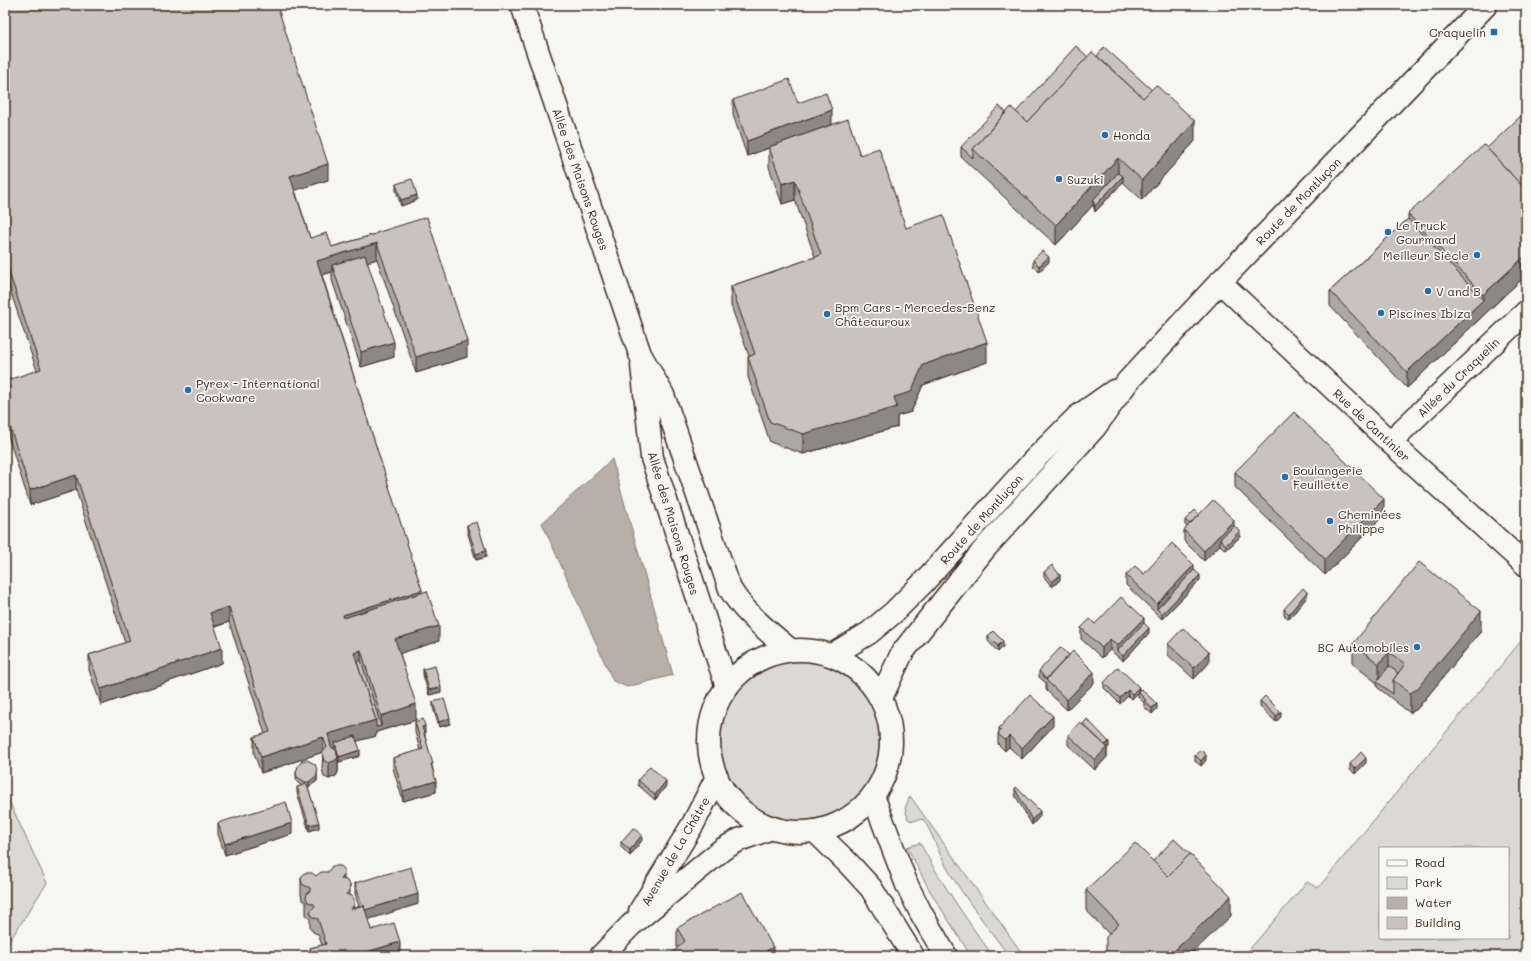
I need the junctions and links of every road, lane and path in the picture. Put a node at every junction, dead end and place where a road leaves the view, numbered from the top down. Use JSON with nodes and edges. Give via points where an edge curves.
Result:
{"nodes":[{"id":1,"x":522,"y":5,"type":"edge"},
{"id":2,"x":1482,"y":5,"type":"edge"},
{"id":3,"x":1486,"y":5,"type":"edge"},
{"id":4,"x":1468,"y":22,"type":"junction"},
{"id":5,"x":1220,"y":282,"type":"junction"},
{"id":6,"x":1526,"y":312,"type":"edge"},
{"id":7,"x":640,"y":354,"type":"junction"},
{"id":8,"x":1128,"y":381,"type":"junction"},
{"id":9,"x":1390,"y":442,"type":"junction"},
{"id":10,"x":1526,"y":565,"type":"edge"},
{"id":11,"x":790,"y":650,"type":"junction"},
{"id":12,"x":832,"y":655,"type":"junction"},
{"id":13,"x":727,"y":687,"type":"junction"},
{"id":14,"x":881,"y":698,"type":"junction"},
{"id":15,"x":717,"y":777,"type":"junction"},
{"id":16,"x":873,"y":796,"type":"junction"},
{"id":17,"x":772,"y":828,"type":"junction"},
{"id":18,"x":815,"y":831,"type":"junction"},
{"id":19,"x":631,"y":926,"type":"junction"},
{"id":20,"x":601,"y":956,"type":"edge"},
{"id":21,"x":913,"y":956,"type":"edge"},
{"id":22,"x":946,"y":956,"type":"edge"}],
"edges":[{"from":1,"to":7,"type":"main road","name":"Allée des Maisons Rouges"},
{"from":2,"to":4,"type":"main road","name":"Route de Montluçon"},
{"from":3,"to":4,"type":"main road","name":"Route de Montluçon"},
{"from":4,"to":5,"type":"main road","name":"Route de Montluçon"},
{"from":5,"to":8,"type":"main road","name":"Route de Montluçon"},
{"from":5,"to":9,"type":"main road","name":"Rue de Cantinier"},
{"from":6,"to":9,"type":"main road","name":"Allée du Craquelin"},
{"from":7,"to":11,"type":"main road","name":"Allée des Maisons Rouges","via":[[663,395],[730,589],[751,617]]},
{"from":7,"to":13,"type":"main road","name":"Allée des Maisons Rouges","via":[[652,458]]},
{"from":8,"to":12,"type":"main road","name":"Route de Montluçon","via":[[1077,417],[893,613],[869,633]]},
{"from":8,"to":14,"type":"main road","name":"Route de Montluçon","via":[[1095,427],[986,547],[902,653]]},
{"from":9,"to":10,"type":"main road","name":"Rue de Cantinier"},
{"from":11,"to":12,"type":"main road","via":[[810,650]]},
{"from":11,"to":13,"type":"main road","via":[[769,655],[750,664],[737,674]]},
{"from":12,"to":14,"type":"main road","via":[[845,661],[864,676]]},
{"from":13,"to":15,"type":"main road","via":[[716,707],[710,728],[710,751]]},
{"from":14,"to":16,"type":"main road","via":[[892,739],[889,763]]},
{"from":15,"to":17,"type":"main road","via":[[732,801],[744,813]]},
{"from":15,"to":19,"type":"main road","name":"Avenue de La Châtre","via":[[693,824]]},
{"from":16,"to":18,"type":"main road","via":[[851,816]]},
{"from":16,"to":22,"type":"main road","via":[[907,885]]},
{"from":17,"to":18,"type":"main road","via":[[785,831]]},
{"from":17,"to":19,"type":"main road","name":"Avenue de La Châtre","via":[[723,849]]},
{"from":18,"to":21,"type":"main road","via":[[871,888]]},
{"from":19,"to":20,"type":"main road","name":"Avenue de La Châtre"}]}
